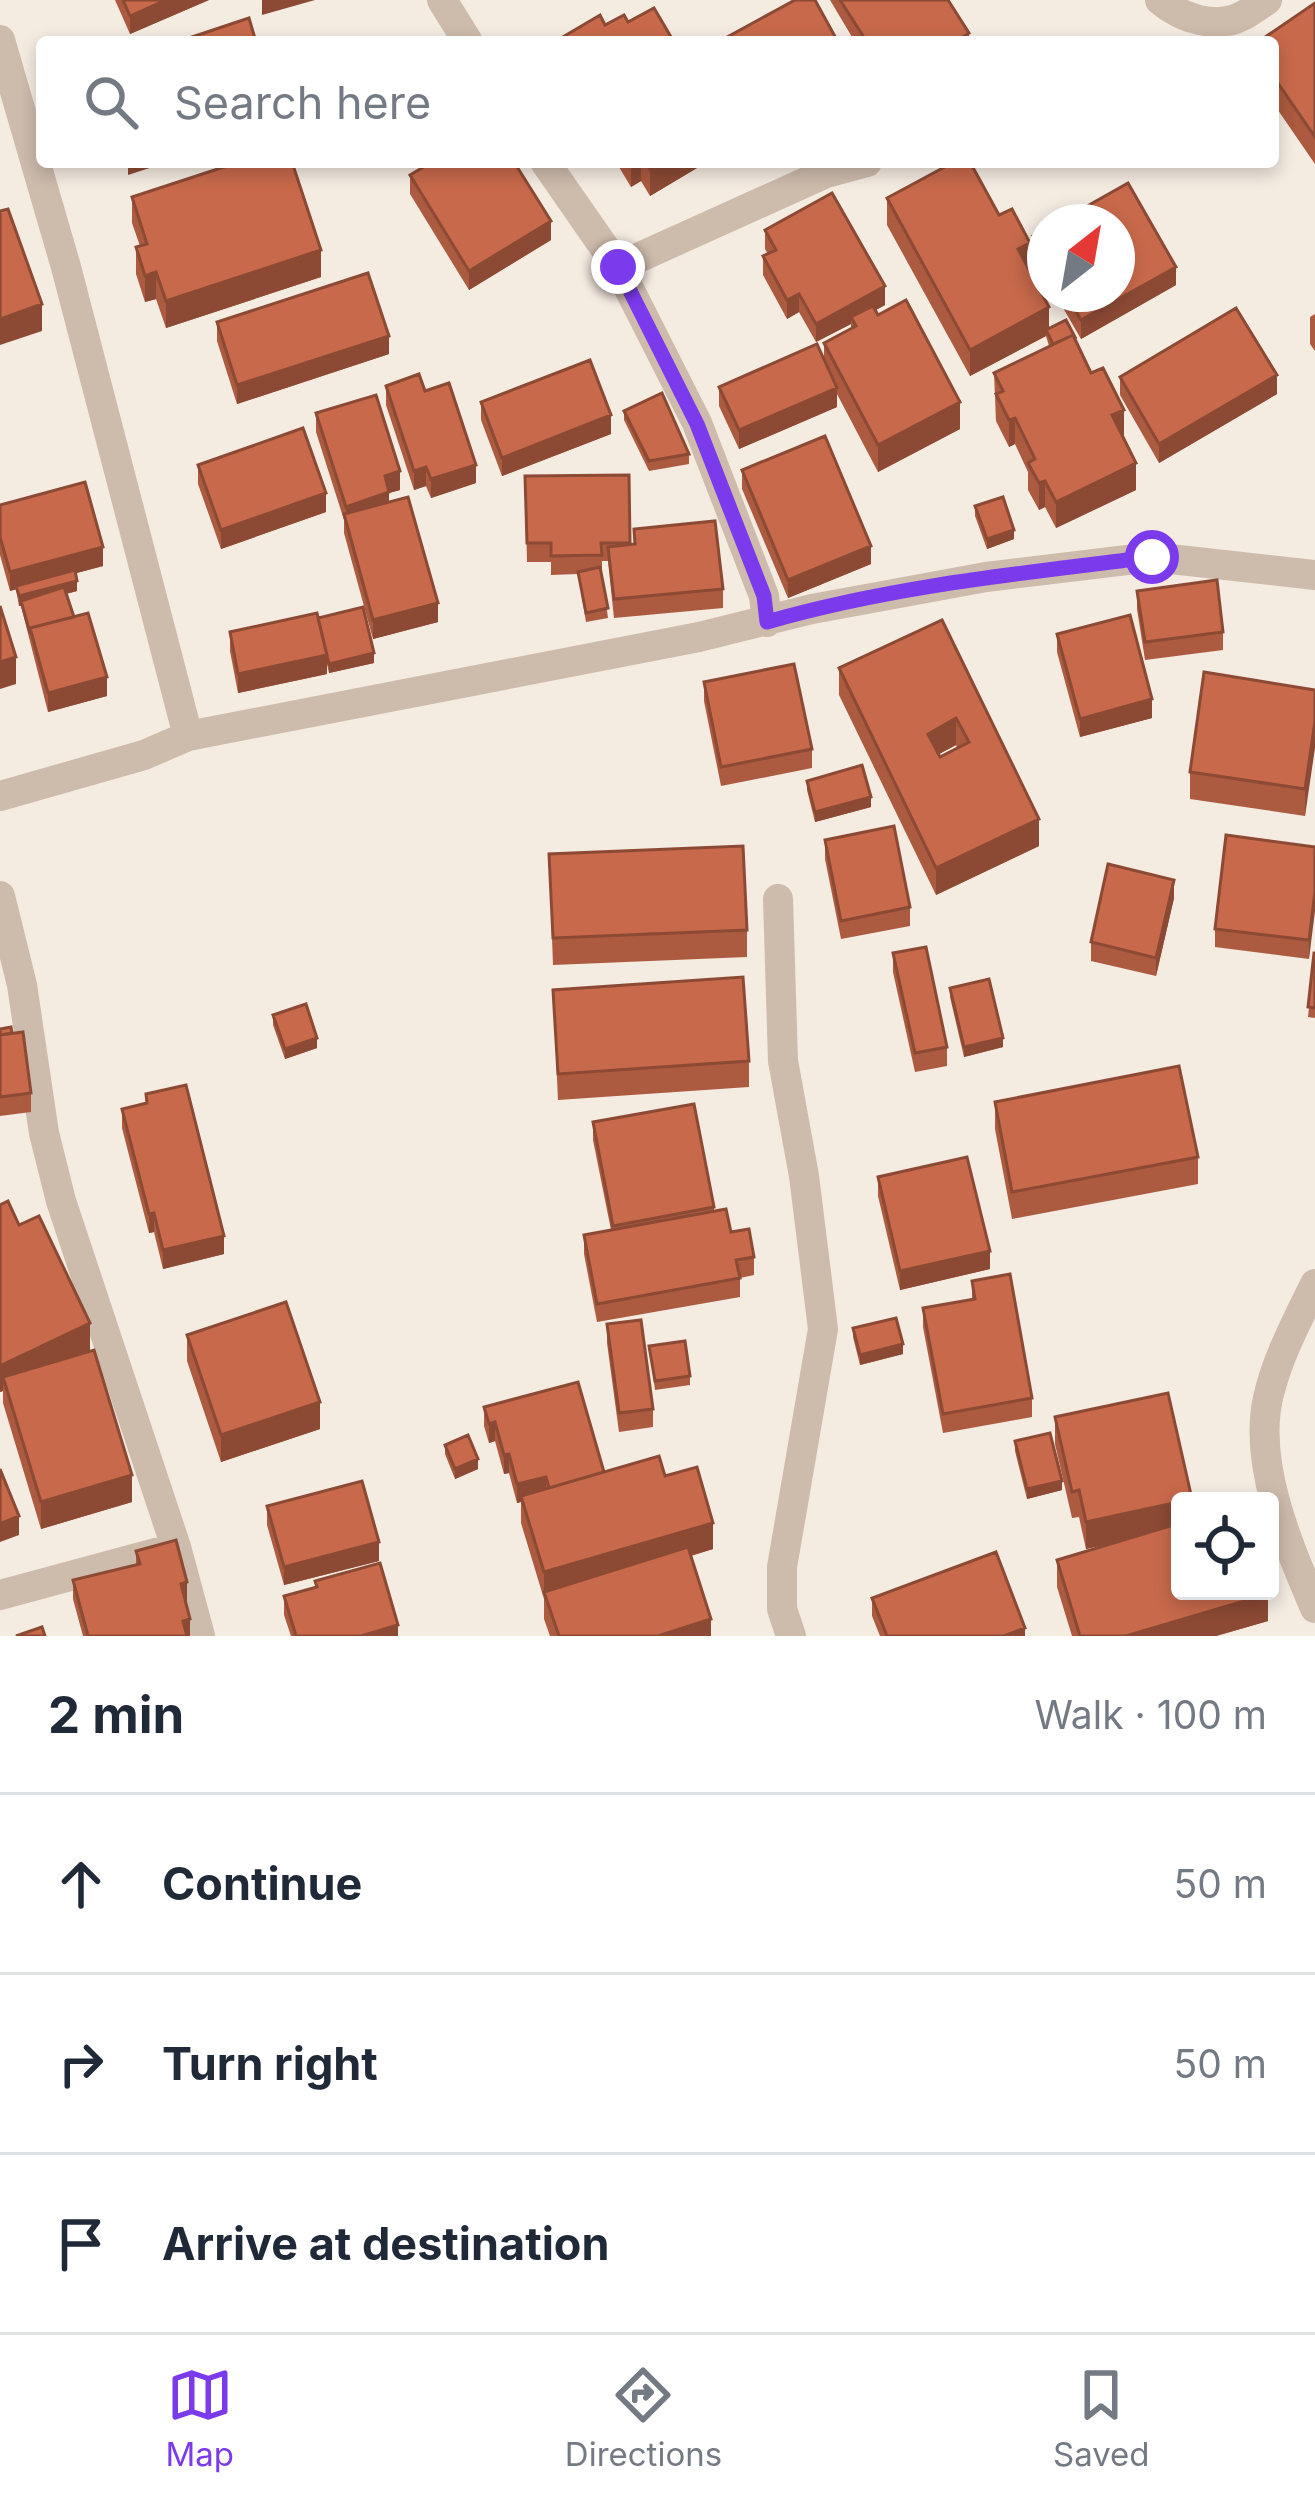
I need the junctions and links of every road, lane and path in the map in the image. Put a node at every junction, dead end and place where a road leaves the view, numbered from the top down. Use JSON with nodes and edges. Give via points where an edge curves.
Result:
{"nodes":[{"id":1,"x":442,"y":0,"type":"edge"},
{"id":2,"x":1267,"y":0,"type":"edge"},
{"id":3,"x":1169,"y":19,"type":"edge"},
{"id":4,"x":464,"y":36,"type":"edge"},
{"id":5,"x":0,"y":40,"type":"edge"},
{"id":6,"x":36,"y":164,"type":"edge"},
{"id":7,"x":37,"y":168,"type":"edge"},
{"id":8,"x":549,"y":168,"type":"edge"},
{"id":9,"x":845,"y":168,"type":"edge"},
{"id":10,"x":618,"y":267,"type":"junction"},
{"id":11,"x":1315,"y":575,"type":"edge"},
{"id":12,"x":767,"y":622,"type":"junction"},
{"id":13,"x":188,"y":736,"type":"junction"},
{"id":14,"x":0,"y":796,"type":"edge"},
{"id":15,"x":0,"y":896,"type":"edge"},
{"id":16,"x":778,"y":899,"type":"dead end"},
{"id":17,"x":1315,"y":1284,"type":"edge"},
{"id":18,"x":176,"y":1547,"type":"junction"},
{"id":19,"x":0,"y":1594,"type":"edge"},
{"id":20,"x":1315,"y":1608,"type":"edge"},
{"id":21,"x":200,"y":1636,"type":"edge"},
{"id":22,"x":791,"y":1636,"type":"edge"}],
"edges":[{"from":1,"to":4,"type":"street"},
{"from":2,"to":3,"type":"street","via":[[1226,22]]},
{"from":5,"to":6,"type":"street"},
{"from":7,"to":13,"type":"street"},
{"from":8,"to":10,"type":"street"},
{"from":9,"to":10,"type":"street"},
{"from":10,"to":12,"type":"street","via":[[697,424]]},
{"from":11,"to":12,"type":"street","via":[[1152,557],[986,577]]},
{"from":12,"to":13,"type":"street"},
{"from":13,"to":14,"type":"street"},
{"from":15,"to":18,"type":"street","via":[[61,1201]]},
{"from":16,"to":22,"type":"street","via":[[783,1061],[823,1329],[782,1567]]},
{"from":17,"to":20,"type":"street","via":[[1267,1402],[1266,1459]]},
{"from":18,"to":19,"type":"street"},
{"from":18,"to":21,"type":"street"}]}
